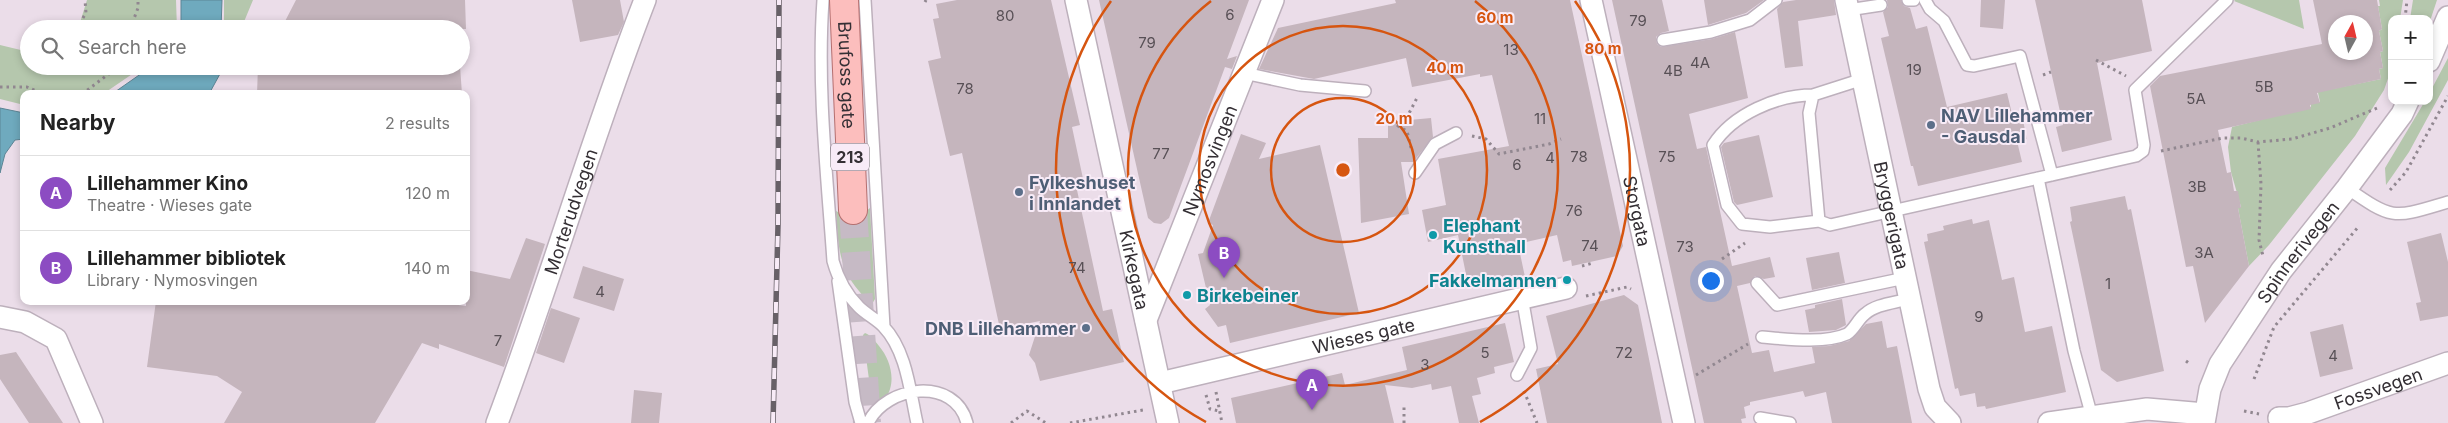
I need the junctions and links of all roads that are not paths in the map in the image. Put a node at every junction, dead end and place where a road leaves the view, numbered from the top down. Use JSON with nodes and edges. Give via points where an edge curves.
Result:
{"nodes":[{"id":1,"x":645,"y":0,"type":"edge"},
{"id":2,"x":823,"y":0,"type":"edge"},
{"id":3,"x":844,"y":0,"type":"edge"},
{"id":4,"x":865,"y":0,"type":"edge"},
{"id":5,"x":1076,"y":0,"type":"edge"},
{"id":6,"x":1273,"y":0,"type":"edge"},
{"id":7,"x":1591,"y":0,"type":"edge"},
{"id":8,"x":1776,"y":0,"type":"edge"},
{"id":9,"x":1908,"y":0,"type":"edge"},
{"id":10,"x":1914,"y":0,"type":"edge"},
{"id":11,"x":1925,"y":0,"type":"edge"},
{"id":12,"x":2227,"y":0,"type":"edge"},
{"id":13,"x":1847,"y":5,"type":"edge"},
{"id":14,"x":1881,"y":6,"type":"dead end"},
{"id":15,"x":2448,"y":17,"type":"edge"},
{"id":16,"x":1663,"y":40,"type":"dead end"},
{"id":17,"x":2429,"y":60,"type":"edge"},
{"id":18,"x":1244,"y":73,"type":"junction"},
{"id":19,"x":1863,"y":79,"type":"junction"},
{"id":20,"x":1365,"y":91,"type":"dead end"},
{"id":21,"x":1813,"y":95,"type":"junction"},
{"id":22,"x":2406,"y":105,"type":"edge"},
{"id":23,"x":1456,"y":133,"type":"road end"},
{"id":24,"x":1415,"y":173,"type":"dead end"},
{"id":25,"x":2052,"y":175,"type":"junction"},
{"id":26,"x":2038,"y":178,"type":"junction"},
{"id":27,"x":2347,"y":188,"type":"junction"},
{"id":28,"x":2448,"y":202,"type":"edge"},
{"id":29,"x":853,"y":210,"type":"tunnel mouth"},
{"id":30,"x":1891,"y":211,"type":"junction"},
{"id":31,"x":1819,"y":220,"type":"junction"},
{"id":32,"x":1905,"y":278,"type":"junction"},
{"id":33,"x":838,"y":280,"type":"junction"},
{"id":34,"x":1757,"y":284,"type":"dead end"},
{"id":35,"x":1566,"y":288,"type":"road end"},
{"id":36,"x":1522,"y":297,"type":"junction"},
{"id":37,"x":1908,"y":299,"type":"junction"},
{"id":38,"x":0,"y":317,"type":"edge"},
{"id":39,"x":1146,"y":320,"type":"junction"},
{"id":40,"x":884,"y":327,"type":"junction"},
{"id":41,"x":1762,"y":338,"type":"dead end"},
{"id":42,"x":2448,"y":363,"type":"edge"},
{"id":43,"x":1517,"y":374,"type":"road end"},
{"id":44,"x":1160,"y":383,"type":"junction"},
{"id":45,"x":910,"y":391,"type":"junction"},
{"id":46,"x":2092,"y":417,"type":"junction"},
{"id":47,"x":1760,"y":418,"type":"dead end"},
{"id":48,"x":2205,"y":418,"type":"edge"},
{"id":49,"x":2279,"y":418,"type":"dead end"},
{"id":50,"x":92,"y":423,"type":"edge"},
{"id":51,"x":497,"y":423,"type":"edge"},
{"id":52,"x":861,"y":423,"type":"edge"},
{"id":53,"x":868,"y":423,"type":"edge"},
{"id":54,"x":917,"y":423,"type":"edge"},
{"id":55,"x":967,"y":423,"type":"edge"},
{"id":56,"x":1168,"y":423,"type":"edge"},
{"id":57,"x":1684,"y":423,"type":"edge"},
{"id":58,"x":1790,"y":423,"type":"edge"},
{"id":59,"x":1950,"y":423,"type":"edge"},
{"id":60,"x":2049,"y":423,"type":"edge"}],
"edges":[{"from":1,"to":51,"type":"street","name":"Morterudvegen","via":[[588,155],[551,275]]},
{"from":2,"to":33,"type":"lane","via":[[826,176],[833,261]]},
{"from":3,"to":29,"type":"main road","name":"Brufoss gate","number":"213"},
{"from":4,"to":40,"type":"lane"},
{"from":5,"to":39,"type":"street","name":"Kirkegata"},
{"from":6,"to":18,"type":"street","name":"Nymosvingen"},
{"from":7,"to":57,"type":"street","name":"Storgata"},
{"from":8,"to":16,"type":"lane","via":[[1750,20],[1711,32]]},
{"from":9,"to":10,"type":"lane"},
{"from":11,"to":25,"type":"lane","via":[[1944,21],[1967,65],[2020,56]]},
{"from":12,"to":25,"type":"lane","via":[[2135,90],[2144,145],[2142,151],[2136,156]]},
{"from":13,"to":14,"type":"lane"},
{"from":13,"to":19,"type":"street","name":"Bryggerigata"},
{"from":15,"to":17,"type":"street"},
{"from":18,"to":20,"type":"lane","via":[[1300,85]]},
{"from":18,"to":39,"type":"street","name":"Nymosvingen"},
{"from":19,"to":21,"type":"lane"},
{"from":19,"to":30,"type":"street","name":"Bryggerigata"},
{"from":21,"to":31,"type":"lane","via":[[1809,113]]},
{"from":21,"to":31,"type":"lane","via":[[1792,95],[1759,108],[1722,130],[1713,145],[1727,205],[1742,224],[1770,228]]},
{"from":22,"to":27,"type":"street","name":"Spinnerivegen"},
{"from":23,"to":24,"type":"lane","via":[[1435,144]]},
{"from":25,"to":26,"type":"lane"},
{"from":26,"to":30,"type":"lane"},
{"from":26,"to":46,"type":"lane","via":[[2074,350]]},
{"from":27,"to":28,"type":"lane","via":[[2375,208],[2392,215],[2408,214]]},
{"from":27,"to":48,"type":"street","name":"Spinnerivegen","via":[[2281,271],[2220,364],[2210,389]]},
{"from":30,"to":31,"type":"lane","via":[[1830,225]]},
{"from":30,"to":32,"type":"street","name":"Bryggerigata"},
{"from":32,"to":34,"type":"lane","via":[[1778,305]]},
{"from":32,"to":37,"type":"street","name":"Bryggerigata"},
{"from":33,"to":40,"type":"lane","via":[[859,307]]},
{"from":33,"to":52,"type":"lane","via":[[855,402]]},
{"from":35,"to":36,"type":"street","name":"Wieses gate"},
{"from":36,"to":43,"type":"lane","via":[[1531,348]]},
{"from":36,"to":44,"type":"street","name":"Wieses gate"},
{"from":37,"to":41,"type":"lane","via":[[1874,308],[1848,333],[1836,337]]},
{"from":37,"to":59,"type":"street","name":"Bryggerigata","via":[[1935,407]]},
{"from":38,"to":50,"type":"street","via":[[25,322],[56,339]]},
{"from":39,"to":44,"type":"street","name":"Kirkegata"},
{"from":40,"to":45,"type":"lane","via":[[906,369]]},
{"from":42,"to":49,"type":"street","name":"Fossvegen","via":[[2308,413]]},
{"from":44,"to":56,"type":"street","name":"Kirkegata"},
{"from":45,"to":53,"type":"lane","via":[[881,405]]},
{"from":45,"to":54,"type":"lane"},
{"from":45,"to":55,"type":"lane","via":[[926,390],[944,397],[956,405]]},
{"from":46,"to":48,"type":"street","via":[[2147,409]]},
{"from":46,"to":60,"type":"street"},
{"from":47,"to":58,"type":"lane"}]}
